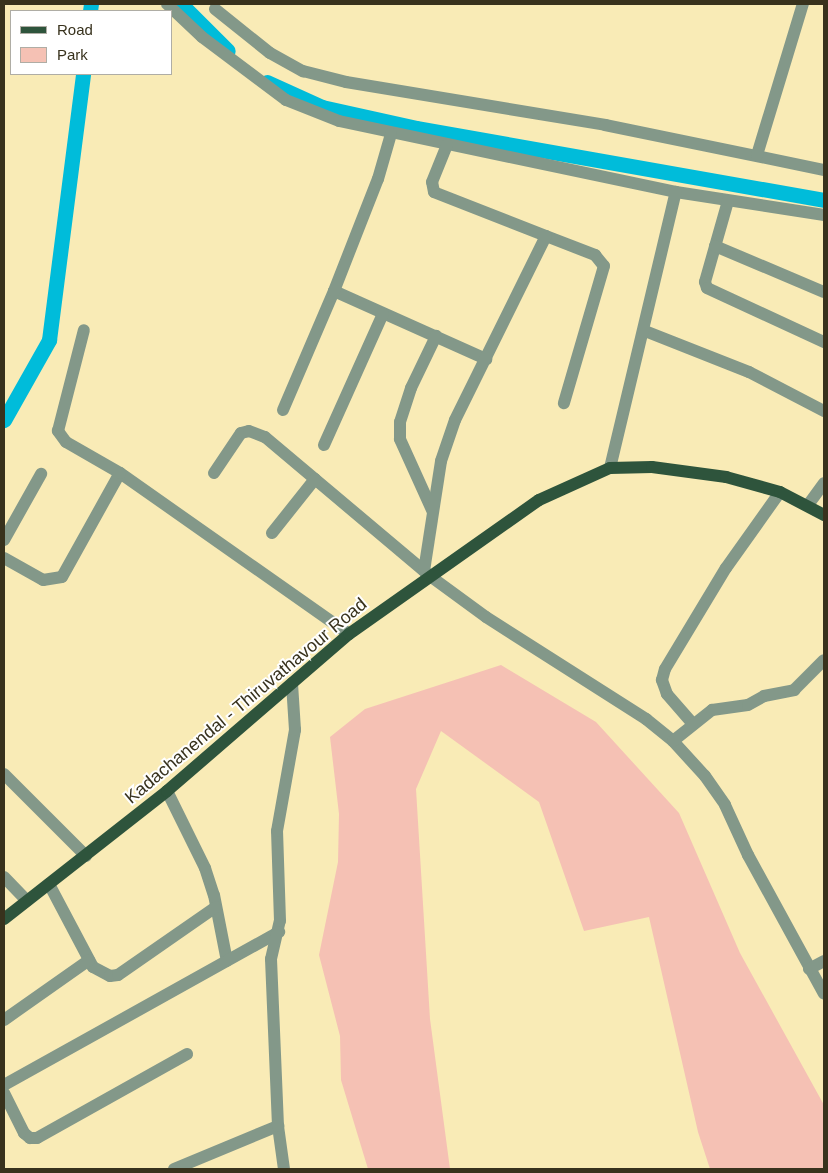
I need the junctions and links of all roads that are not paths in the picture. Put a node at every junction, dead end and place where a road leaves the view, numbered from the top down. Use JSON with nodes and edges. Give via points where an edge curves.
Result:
{"nodes":[{"id":1,"x":167,"y":4,"type":"edge"},
{"id":2,"x":802,"y":4,"type":"edge"},
{"id":3,"x":216,"y":9,"type":"dead end"},
{"id":4,"x":391,"y":134,"type":"junction"},
{"id":5,"x":447,"y":145,"type":"junction"},
{"id":6,"x":757,"y":155,"type":"junction"},
{"id":7,"x":824,"y":170,"type":"edge"},
{"id":8,"x":676,"y":192,"type":"junction"},
{"id":9,"x":728,"y":202,"type":"junction"},
{"id":10,"x":824,"y":215,"type":"edge"},
{"id":11,"x":546,"y":236,"type":"junction"},
{"id":12,"x":715,"y":246,"type":"junction"},
{"id":13,"x":334,"y":292,"type":"junction"},
{"id":14,"x":824,"y":292,"type":"edge"},
{"id":15,"x":383,"y":314,"type":"junction"},
{"id":16,"x":84,"y":330,"type":"dead end"},
{"id":17,"x":645,"y":331,"type":"junction"},
{"id":18,"x":436,"y":336,"type":"junction"},
{"id":19,"x":824,"y":342,"type":"edge"},
{"id":20,"x":486,"y":358,"type":"junction"},
{"id":21,"x":564,"y":403,"type":"dead end"},
{"id":22,"x":283,"y":410,"type":"dead end"},
{"id":23,"x":824,"y":411,"type":"edge"},
{"id":24,"x":324,"y":445,"type":"dead end"},
{"id":25,"x":610,"y":468,"type":"junction"},
{"id":26,"x":120,"y":473,"type":"junction"},
{"id":27,"x":41,"y":474,"type":"dead end"},
{"id":28,"x":214,"y":474,"type":"dead end"},
{"id":29,"x":314,"y":478,"type":"junction"},
{"id":30,"x":824,"y":482,"type":"edge"},
{"id":31,"x":780,"y":492,"type":"junction"},
{"id":32,"x":808,"y":505,"type":"junction"},
{"id":33,"x":432,"y":510,"type":"junction"},
{"id":34,"x":824,"y":515,"type":"edge"},
{"id":35,"x":272,"y":532,"type":"dead end"},
{"id":36,"x":4,"y":540,"type":"edge"},
{"id":37,"x":4,"y":558,"type":"edge"},
{"id":38,"x":427,"y":573,"type":"junction"},
{"id":39,"x":349,"y":634,"type":"junction"},
{"id":40,"x":824,"y":660,"type":"edge"},
{"id":41,"x":292,"y":683,"type":"junction"},
{"id":42,"x":693,"y":724,"type":"junction"},
{"id":43,"x":673,"y":741,"type":"junction"},
{"id":44,"x":4,"y":774,"type":"edge"},
{"id":45,"x":167,"y":791,"type":"junction"},
{"id":46,"x":86,"y":856,"type":"junction"},
{"id":47,"x":4,"y":878,"type":"edge"},
{"id":48,"x":49,"y":884,"type":"junction"},
{"id":49,"x":27,"y":901,"type":"junction"},
{"id":50,"x":216,"y":907,"type":"junction"},
{"id":51,"x":4,"y":919,"type":"edge"},
{"id":52,"x":279,"y":932,"type":"junction"},
{"id":53,"x":89,"y":960,"type":"junction"},
{"id":54,"x":227,"y":961,"type":"junction"},
{"id":55,"x":824,"y":961,"type":"edge"},
{"id":56,"x":809,"y":969,"type":"junction"},
{"id":57,"x":824,"y":994,"type":"edge"},
{"id":58,"x":4,"y":1020,"type":"edge"},
{"id":59,"x":187,"y":1054,"type":"dead end"},
{"id":60,"x":4,"y":1085,"type":"edge"},
{"id":61,"x":4,"y":1093,"type":"edge"},
{"id":62,"x":278,"y":1126,"type":"junction"},
{"id":63,"x":174,"y":1169,"type":"edge"},
{"id":64,"x":284,"y":1169,"type":"edge"}],
"edges":[{"from":1,"to":4,"type":"street","via":[[216,48],[286,100],[339,121]]},
{"from":2,"to":6,"type":"street"},
{"from":3,"to":6,"type":"street","via":[[270,53],[303,70],[346,82]]},
{"from":4,"to":5,"type":"street"},
{"from":4,"to":13,"type":"street","via":[[378,179]]},
{"from":5,"to":8,"type":"street"},
{"from":5,"to":11,"type":"street","via":[[432,182],[434,192]]},
{"from":6,"to":7,"type":"street"},
{"from":8,"to":9,"type":"street"},
{"from":8,"to":17,"type":"street"},
{"from":9,"to":10,"type":"street"},
{"from":9,"to":12,"type":"street"},
{"from":11,"to":20,"type":"street"},
{"from":11,"to":21,"type":"street","via":[[595,255],[604,266]]},
{"from":12,"to":14,"type":"street"},
{"from":12,"to":19,"type":"street","via":[[705,282],[707,288]]},
{"from":13,"to":15,"type":"street"},
{"from":13,"to":22,"type":"street"},
{"from":15,"to":18,"type":"street"},
{"from":15,"to":24,"type":"street"},
{"from":16,"to":26,"type":"street","via":[[58,431],[66,442]]},
{"from":17,"to":23,"type":"street","via":[[749,372]]},
{"from":17,"to":25,"type":"street"},
{"from":18,"to":20,"type":"street"},
{"from":18,"to":33,"type":"street","via":[[411,388],[400,422],[400,439]]},
{"from":20,"to":33,"type":"street","via":[[452,428],[441,461]]},
{"from":25,"to":31,"type":"main road","name":"Kadachanendal - Thiruvathavour Road","via":[[652,468],[726,477]]},
{"from":25,"to":38,"type":"main road","name":"Kadachanendal - Thiruvathavour Road","via":[[539,500]]},
{"from":26,"to":37,"type":"street","via":[[62,577],[43,580]]},
{"from":26,"to":39,"type":"street"},
{"from":27,"to":36,"type":"street"},
{"from":28,"to":29,"type":"street","via":[[241,433],[249,431],[265,437]]},
{"from":29,"to":35,"type":"street"},
{"from":29,"to":38,"type":"street"},
{"from":30,"to":32,"type":"street"},
{"from":31,"to":32,"type":"main road","name":"Kadachanendal - Thiruvathavour Road"},
{"from":31,"to":42,"type":"street","via":[[726,568],[665,669],[662,680],[667,694]]},
{"from":32,"to":34,"type":"main road","name":"Kadachanendal - Thiruvathavour Road"},
{"from":33,"to":38,"type":"street"},
{"from":38,"to":39,"type":"main road","name":"Kadachanendal - Thiruvathavour Road"},
{"from":38,"to":43,"type":"street","via":[[486,617],[646,719]]},
{"from":39,"to":41,"type":"main road","name":"Kadachanendal - Thiruvathavour Road"},
{"from":40,"to":42,"type":"street","via":[[794,690],[764,696],[748,705],[712,710]]},
{"from":41,"to":45,"type":"main road","name":"Kadachanendal - Thiruvathavour Road"},
{"from":41,"to":52,"type":"street","via":[[295,730],[277,831]]},
{"from":42,"to":43,"type":"street"},
{"from":43,"to":56,"type":"street","via":[[705,776],[724,805]]},
{"from":44,"to":46,"type":"street"},
{"from":45,"to":46,"type":"main road","name":"Kadachanendal - Thiruvathavour Road"},
{"from":45,"to":50,"type":"street","via":[[205,868]]},
{"from":46,"to":48,"type":"main road","name":"Kadachanendal - Thiruvathavour Road"},
{"from":47,"to":49,"type":"street"},
{"from":48,"to":49,"type":"main road","name":"Kadachanendal - Thiruvathavour Road"},
{"from":48,"to":53,"type":"street"},
{"from":49,"to":51,"type":"main road","name":"Kadachanendal - Thiruvathavour Road"},
{"from":50,"to":53,"type":"street","via":[[118,975],[100,973]]},
{"from":50,"to":54,"type":"street"},
{"from":52,"to":54,"type":"street"},
{"from":52,"to":62,"type":"street","via":[[271,959]]},
{"from":53,"to":58,"type":"street"},
{"from":54,"to":60,"type":"street"},
{"from":55,"to":56,"type":"street"},
{"from":56,"to":57,"type":"street"},
{"from":59,"to":61,"type":"street","via":[[37,1138],[30,1138],[24,1133]]},
{"from":62,"to":63,"type":"street"},
{"from":62,"to":64,"type":"street"}]}
